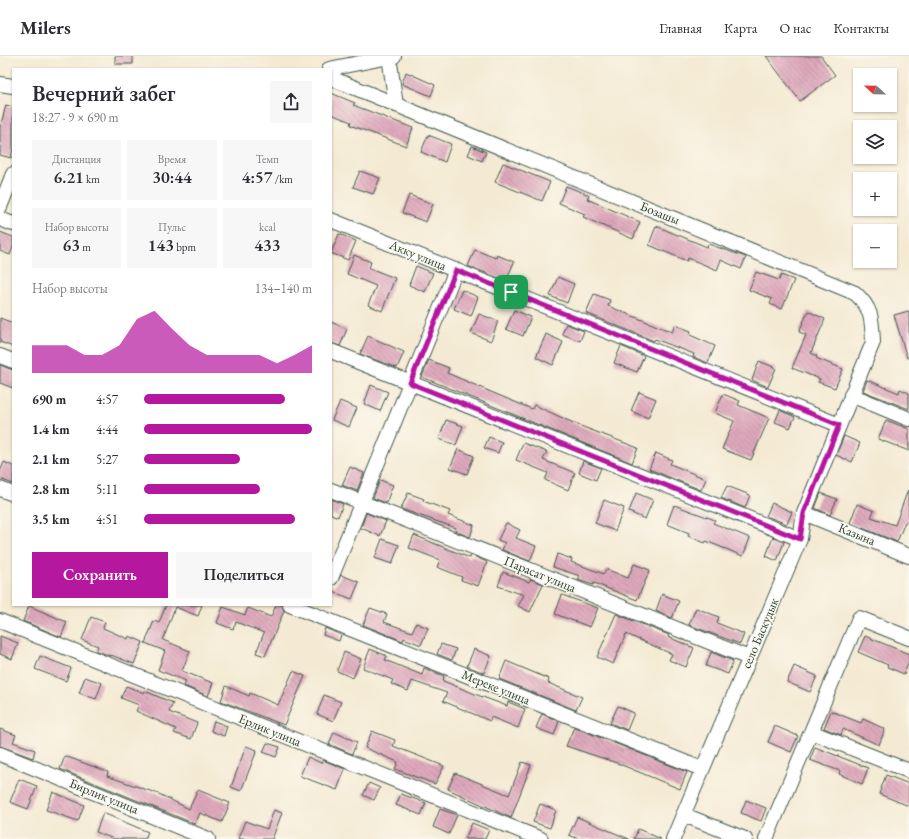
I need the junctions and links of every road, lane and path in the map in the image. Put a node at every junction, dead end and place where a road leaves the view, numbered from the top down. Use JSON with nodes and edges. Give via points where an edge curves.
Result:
{"nodes":[{"id":1,"x":390,"y":56,"type":"edge"},
{"id":2,"x":332,"y":68,"type":"edge"},
{"id":3,"x":332,"y":78,"type":"edge"},
{"id":4,"x":0,"y":84,"type":"edge"},
{"id":5,"x":12,"y":86,"type":"edge"},
{"id":6,"x":396,"y":105,"type":"junction"},
{"id":7,"x":12,"y":177,"type":"edge"},
{"id":8,"x":0,"y":207,"type":"edge"},
{"id":9,"x":0,"y":219,"type":"edge"},
{"id":10,"x":332,"y":220,"type":"edge"},
{"id":11,"x":12,"y":224,"type":"edge"},
{"id":12,"x":456,"y":270,"type":"junction"},
{"id":13,"x":332,"y":351,"type":"edge"},
{"id":14,"x":0,"y":356,"type":"edge"},
{"id":15,"x":12,"y":361,"type":"edge"},
{"id":16,"x":410,"y":383,"type":"junction"},
{"id":17,"x":851,"y":395,"type":"junction"},
{"id":18,"x":909,"y":419,"type":"edge"},
{"id":19,"x":839,"y":425,"type":"junction"},
{"id":20,"x":0,"y":489,"type":"edge"},
{"id":21,"x":332,"y":490,"type":"edge"},
{"id":22,"x":12,"y":494,"type":"edge"},
{"id":23,"x":362,"y":502,"type":"junction"},
{"id":24,"x":804,"y":513,"type":"junction"},
{"id":25,"x":800,"y":539,"type":"junction"},
{"id":26,"x":909,"y":556,"type":"edge"},
{"id":27,"x":332,"y":576,"type":"edge"},
{"id":28,"x":296,"y":606,"type":"edge"},
{"id":29,"x":318,"y":610,"type":"edge"},
{"id":30,"x":0,"y":621,"type":"edge"},
{"id":31,"x":909,"y":638,"type":"edge"},
{"id":32,"x":749,"y":658,"type":"junction"},
{"id":33,"x":811,"y":732,"type":"junction"},
{"id":34,"x":0,"y":754,"type":"edge"},
{"id":35,"x":702,"y":769,"type":"junction"},
{"id":36,"x":909,"y":771,"type":"edge"},
{"id":37,"x":684,"y":815,"type":"junction"},
{"id":38,"x":208,"y":839,"type":"edge"},
{"id":39,"x":541,"y":839,"type":"edge"},
{"id":40,"x":673,"y":839,"type":"edge"},
{"id":41,"x":745,"y":839,"type":"edge"},
{"id":42,"x":766,"y":839,"type":"edge"}],
"edges":[{"from":1,"to":2,"type":"street"},
{"from":1,"to":6,"type":"street"},
{"from":3,"to":6,"type":"street","name":"Бозашы"},
{"from":4,"to":5,"type":"street"},
{"from":6,"to":17,"type":"street","name":"Бозашы","via":[[855,292],[865,302],[872,317],[873,342]]},
{"from":7,"to":8,"type":"street"},
{"from":9,"to":11,"type":"street"},
{"from":10,"to":12,"type":"street","name":"Акку улица"},
{"from":12,"to":16,"type":"street"},
{"from":12,"to":19,"type":"street","name":"Акку улица"},
{"from":13,"to":16,"type":"street"},
{"from":14,"to":15,"type":"street"},
{"from":16,"to":23,"type":"street"},
{"from":16,"to":25,"type":"street"},
{"from":17,"to":18,"type":"street"},
{"from":17,"to":19,"type":"street","name":"Бозашы"},
{"from":19,"to":24,"type":"street","name":"село Баскудык"},
{"from":20,"to":22,"type":"street"},
{"from":21,"to":23,"type":"street","name":"Парасат улица"},
{"from":23,"to":27,"type":"street"},
{"from":23,"to":32,"type":"street","name":"Парасат улица"},
{"from":24,"to":25,"type":"street","name":"село Баскудык"},
{"from":24,"to":26,"type":"street","name":"Казына"},
{"from":25,"to":32,"type":"street","name":"село Баскудык"},
{"from":28,"to":29,"type":"street","name":"Мереке улица"},
{"from":29,"to":35,"type":"street","name":"Мереке улица"},
{"from":30,"to":39,"type":"street","name":"Ерлик улица"},
{"from":31,"to":33,"type":"street","via":[[858,618]]},
{"from":32,"to":35,"type":"street","name":"село Баскудык"},
{"from":33,"to":36,"type":"street"},
{"from":33,"to":42,"type":"street"},
{"from":34,"to":38,"type":"street","name":"Бирлик улица"},
{"from":35,"to":37,"type":"street","name":"село Баскудык"},
{"from":37,"to":40,"type":"street","name":"село Баскудык"},
{"from":37,"to":41,"type":"street"}]}
